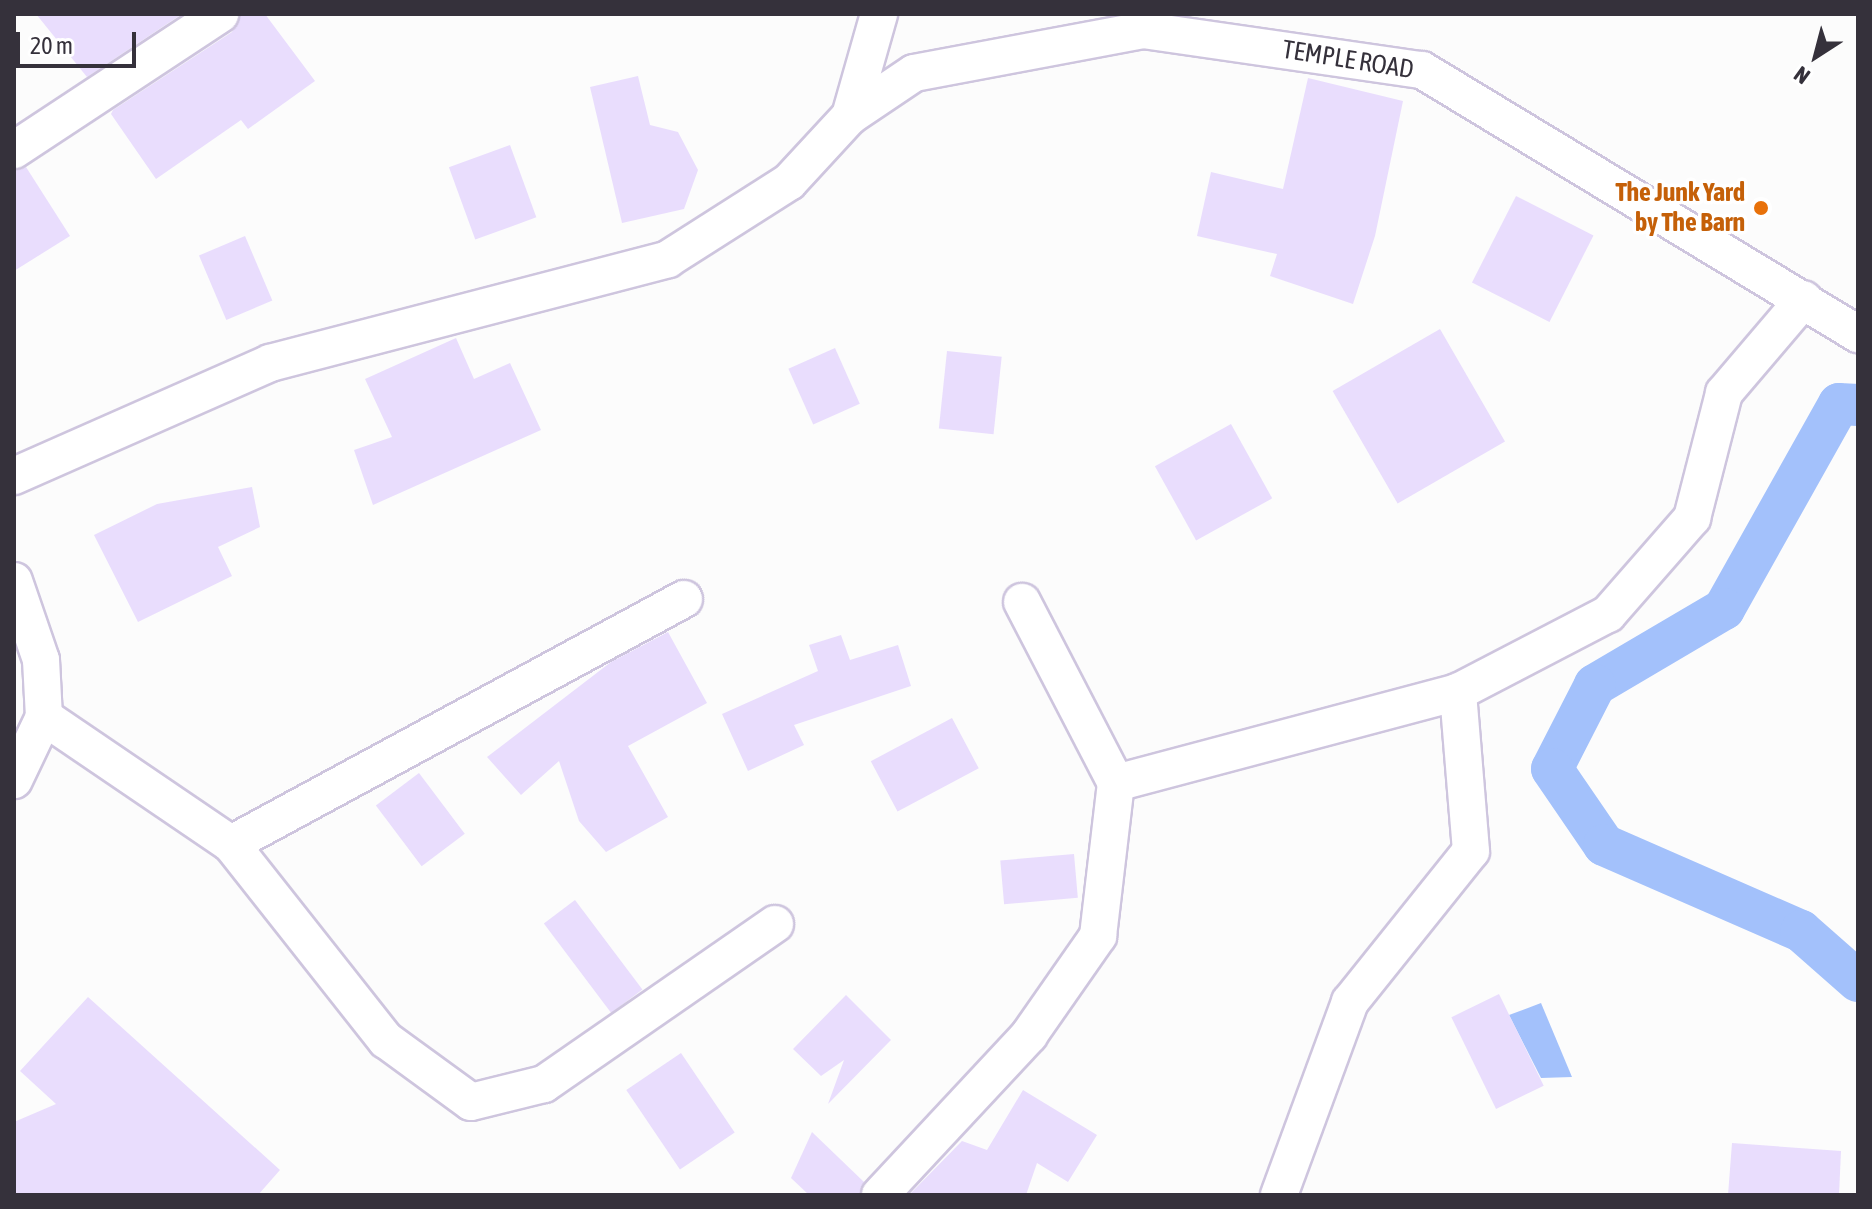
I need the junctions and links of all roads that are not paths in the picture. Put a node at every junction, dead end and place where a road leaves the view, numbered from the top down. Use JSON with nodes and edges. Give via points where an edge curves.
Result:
{"nodes":[{"id":1,"x":220,"y":14,"type":"edge"},
{"id":2,"x":879,"y":14,"type":"edge"},
{"id":3,"x":850,"y":116,"type":"junction"},
{"id":4,"x":14,"y":150,"type":"edge"},
{"id":5,"x":1804,"y":299,"type":"junction"},
{"id":6,"x":1858,"y":334,"type":"edge"},
{"id":7,"x":14,"y":476,"type":"edge"},
{"id":8,"x":14,"y":581,"type":"edge"},
{"id":9,"x":684,"y":599,"type":"dead end"},
{"id":10,"x":1022,"y":602,"type":"dead end"},
{"id":11,"x":1458,"y":692,"type":"junction"},
{"id":12,"x":44,"y":717,"type":"junction"},
{"id":13,"x":14,"y":780,"type":"edge"},
{"id":14,"x":1116,"y":783,"type":"junction"},
{"id":15,"x":231,"y":844,"type":"junction"},
{"id":16,"x":775,"y":924,"type":"dead end"},
{"id":17,"x":880,"y":1195,"type":"edge"},
{"id":18,"x":1279,"y":1195,"type":"edge"}],
"edges":[{"from":1,"to":4,"type":"street"},
{"from":2,"to":3,"type":"street"},
{"from":3,"to":5,"type":"street","name":"TEMPLE ROAD","via":[[914,73],[1143,30],[1422,70]]},
{"from":3,"to":7,"type":"street","via":[[789,182],[668,259],[270,363]]},
{"from":5,"to":6,"type":"street","name":"TEMPLE ROAD"},
{"from":5,"to":11,"type":"street","via":[[1724,393],[1692,518],[1617,604],[1608,614]]},
{"from":8,"to":12,"type":"street","via":[[41,660]]},
{"from":9,"to":15,"type":"street"},
{"from":10,"to":14,"type":"street"},
{"from":11,"to":14,"type":"street"},
{"from":11,"to":18,"type":"street","via":[[1471,851],[1350,1002]]},
{"from":12,"to":13,"type":"street"},
{"from":12,"to":15,"type":"street"},
{"from":14,"to":17,"type":"street","via":[[1098,936],[1029,1035]]},
{"from":15,"to":16,"type":"street","via":[[386,1040],[471,1102],[544,1084]]}]}
